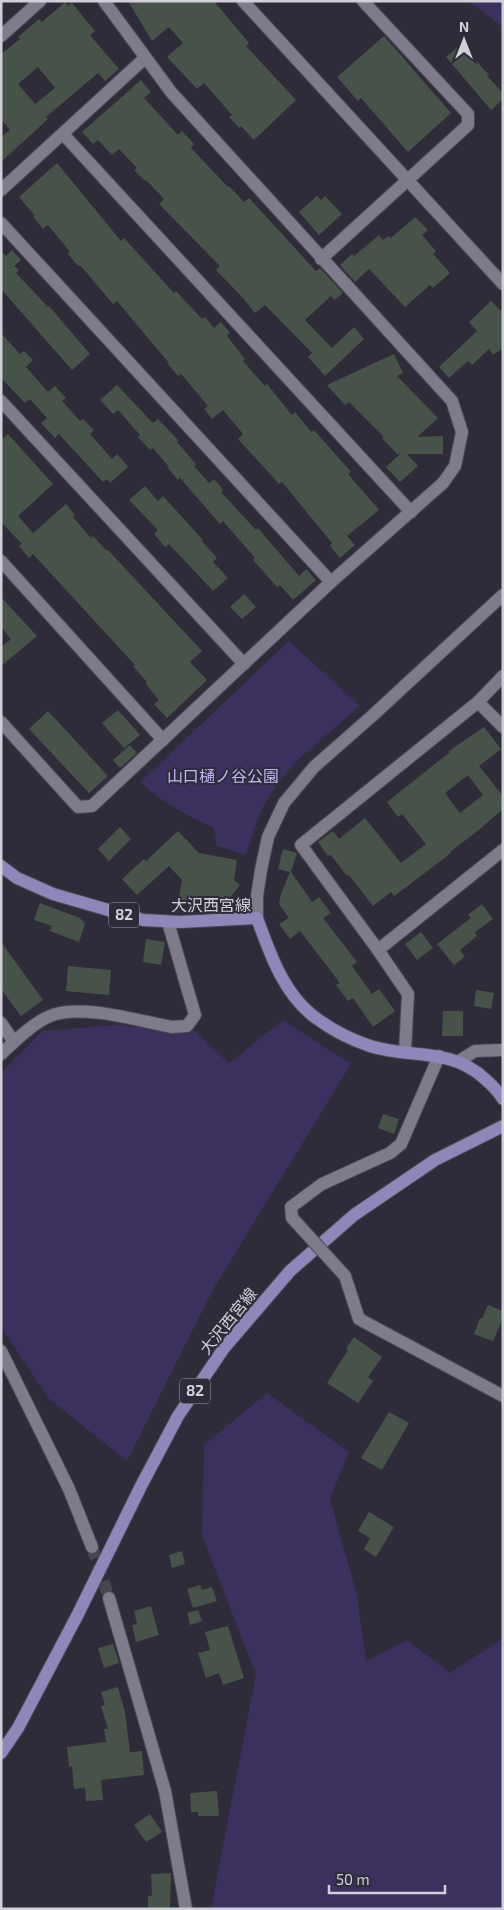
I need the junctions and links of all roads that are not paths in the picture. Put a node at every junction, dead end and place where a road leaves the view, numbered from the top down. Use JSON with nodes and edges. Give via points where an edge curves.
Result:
{"nodes":[{"id":1,"x":40,"y":1,"type":"edge"},
{"id":2,"x":104,"y":1,"type":"edge"},
{"id":3,"x":243,"y":1,"type":"edge"},
{"id":4,"x":363,"y":1,"type":"edge"},
{"id":5,"x":1,"y":36,"type":"edge"},
{"id":6,"x":144,"y":58,"type":"junction"},
{"id":7,"x":63,"y":134,"type":"junction"},
{"id":8,"x":408,"y":182,"type":"junction"},
{"id":9,"x":1,"y":190,"type":"edge"},
{"id":10,"x":1,"y":223,"type":"edge"},
{"id":11,"x":322,"y":259,"type":"junction"},
{"id":12,"x":503,"y":284,"type":"edge"},
{"id":13,"x":1,"y":401,"type":"edge"},
{"id":14,"x":411,"y":512,"type":"junction"},
{"id":15,"x":1,"y":561,"type":"edge"},
{"id":16,"x":331,"y":582,"type":"junction"},
{"id":17,"x":503,"y":595,"type":"edge"},
{"id":18,"x":244,"y":664,"type":"junction"},
{"id":19,"x":503,"y":676,"type":"edge"},
{"id":20,"x":478,"y":702,"type":"junction"},
{"id":21,"x":1,"y":722,"type":"edge"},
{"id":22,"x":503,"y":727,"type":"edge"},
{"id":23,"x":162,"y":740,"type":"junction"},
{"id":24,"x":503,"y":850,"type":"edge"},
{"id":25,"x":1,"y":866,"type":"edge"},
{"id":26,"x":257,"y":918,"type":"junction"},
{"id":27,"x":168,"y":922,"type":"junction"},
{"id":28,"x":378,"y":950,"type":"junction"},
{"id":29,"x":1,"y":1023,"type":"edge"},
{"id":30,"x":14,"y":1042,"type":"junction"},
{"id":31,"x":503,"y":1050,"type":"edge"},
{"id":32,"x":405,"y":1052,"type":"junction"},
{"id":33,"x":1,"y":1054,"type":"edge"},
{"id":34,"x":439,"y":1056,"type":"junction"},
{"id":35,"x":459,"y":1061,"type":"junction"},
{"id":36,"x":503,"y":1098,"type":"edge"},
{"id":37,"x":503,"y":1126,"type":"edge"},
{"id":38,"x":1,"y":1351,"type":"edge"},
{"id":39,"x":503,"y":1396,"type":"edge"},
{"id":40,"x":92,"y":1547,"type":"tunnel mouth"},
{"id":41,"x":109,"y":1598,"type":"tunnel mouth"},
{"id":42,"x":1,"y":1753,"type":"edge"},
{"id":43,"x":186,"y":1909,"type":"edge"}],
"edges":[{"from":1,"to":5,"type":"street"},
{"from":2,"to":6,"type":"street"},
{"from":3,"to":8,"type":"street"},
{"from":4,"to":8,"type":"street","via":[[468,114],[468,125]]},
{"from":6,"to":7,"type":"street"},
{"from":6,"to":11,"type":"street"},
{"from":7,"to":9,"type":"street"},
{"from":7,"to":14,"type":"street"},
{"from":8,"to":11,"type":"street"},
{"from":8,"to":12,"type":"street"},
{"from":10,"to":16,"type":"street"},
{"from":11,"to":14,"type":"street","via":[[452,401],[462,432],[455,466],[443,483]]},
{"from":13,"to":18,"type":"street"},
{"from":14,"to":16,"type":"street"},
{"from":15,"to":23,"type":"street"},
{"from":16,"to":18,"type":"street"},
{"from":17,"to":26,"type":"street","via":[[314,767],[284,803],[264,853]]},
{"from":18,"to":23,"type":"street"},
{"from":19,"to":20,"type":"street"},
{"from":20,"to":22,"type":"street"},
{"from":20,"to":28,"type":"street","via":[[301,845]]},
{"from":21,"to":23,"type":"street","via":[[78,807],[92,806]]},
{"from":24,"to":28,"type":"street"},
{"from":25,"to":27,"type":"main road","name":"大沢西宮線","number":"82","via":[[17,878],[53,894],[143,920]]},
{"from":26,"to":27,"type":"main road","name":"大沢西宮線","number":"82"},
{"from":26,"to":32,"type":"main road","name":"大沢西宮線","via":[[270,956],[291,993],[316,1018],[371,1046]]},
{"from":27,"to":30,"type":"street","via":[[195,1015],[187,1026],[172,1027],[82,1010],[51,1016]]},
{"from":28,"to":32,"type":"street","via":[[408,994]]},
{"from":29,"to":30,"type":"street"},
{"from":30,"to":33,"type":"street"},
{"from":31,"to":35,"type":"street","via":[[475,1051]]},
{"from":32,"to":34,"type":"main road","name":"大沢西宮線"},
{"from":34,"to":35,"type":"main road","name":"大沢西宮線"},
{"from":34,"to":39,"type":"street","bridge":true,"via":[[401,1144],[390,1153],[322,1184],[291,1207],[292,1218],[344,1276],[358,1319]]},
{"from":35,"to":36,"type":"main road","name":"大沢西宮線","via":[[475,1070]]},
{"from":37,"to":42,"type":"main road","name":"大沢西宮線","number":"82","via":[[435,1160],[354,1215],[290,1271],[224,1348],[178,1416],[78,1614],[18,1728]]},
{"from":38,"to":40,"type":"street","via":[[69,1489]]},
{"from":41,"to":43,"type":"street","via":[[165,1791]]}]}
